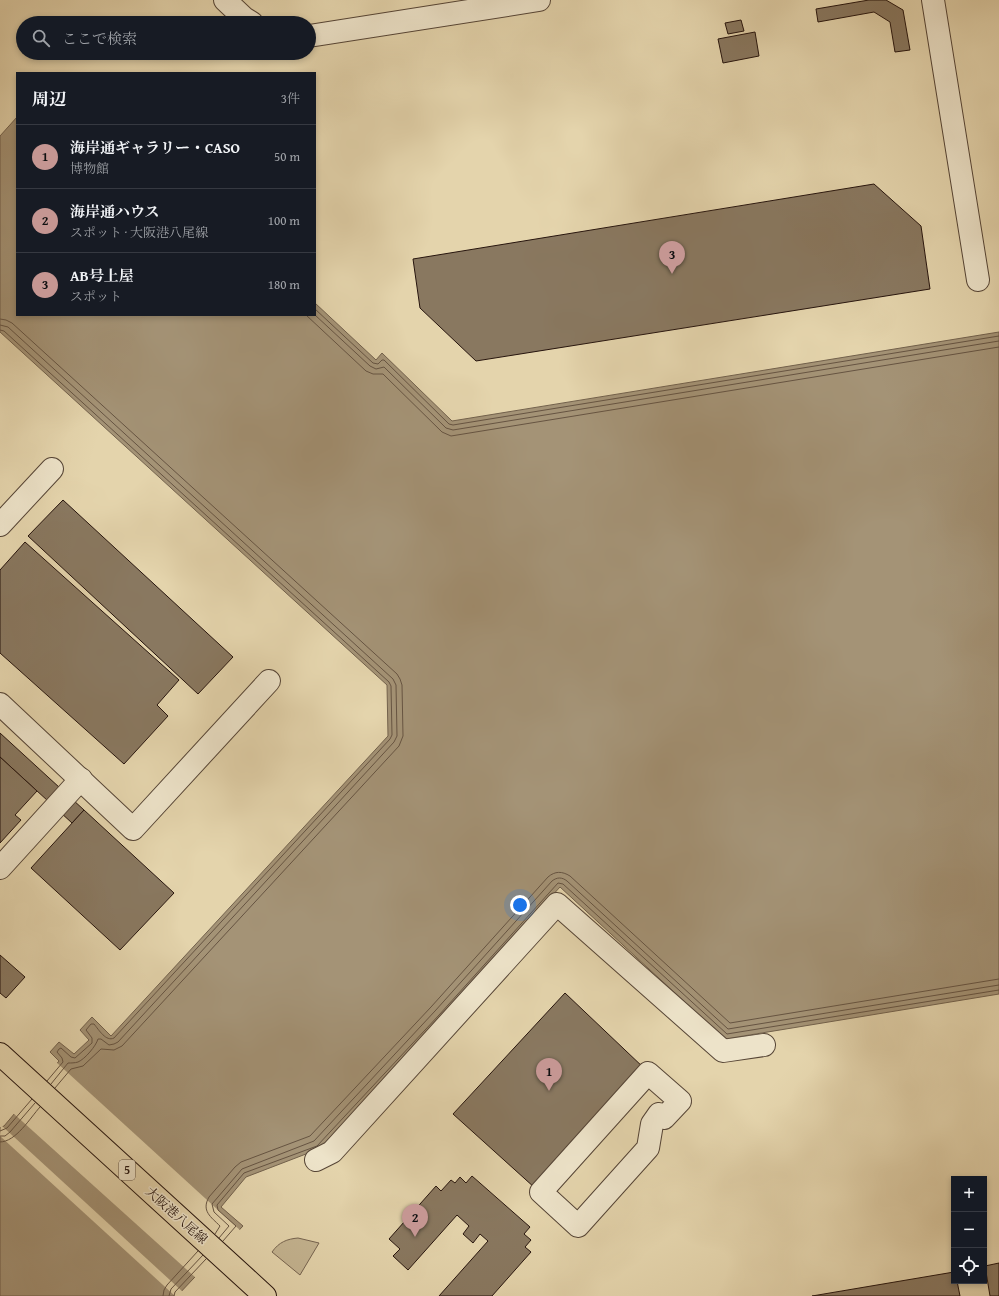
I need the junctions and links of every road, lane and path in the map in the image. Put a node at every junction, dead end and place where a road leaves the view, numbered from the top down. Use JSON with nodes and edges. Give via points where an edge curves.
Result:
{"nodes":[{"id":1,"x":225,"y":0,"type":"edge"},
{"id":2,"x":539,"y":0,"type":"edge"},
{"id":3,"x":933,"y":0,"type":"edge"},
{"id":4,"x":242,"y":16,"type":"edge"},
{"id":5,"x":316,"y":35,"type":"edge"},
{"id":6,"x":978,"y":280,"type":"dead end"},
{"id":7,"x":52,"y":469,"type":"dead end"},
{"id":8,"x":0,"y":524,"type":"edge"},
{"id":9,"x":269,"y":681,"type":"dead end"},
{"id":10,"x":0,"y":704,"type":"edge"},
{"id":11,"x":81,"y":779,"type":"junction"},
{"id":12,"x":0,"y":868,"type":"edge"},
{"id":13,"x":764,"y":1045,"type":"dead end"},
{"id":14,"x":0,"y":1054,"type":"edge"},
{"id":15,"x":316,"y":1160,"type":"dead end"},
{"id":16,"x":578,"y":1226,"type":"joint"},
{"id":17,"x":265,"y":1296,"type":"edge"}],
"edges":[{"from":1,"to":4,"type":"street"},
{"from":2,"to":5,"type":"street"},
{"from":3,"to":6,"type":"street"},
{"from":7,"to":8,"type":"street"},
{"from":9,"to":11,"type":"street","via":[[133,828]]},
{"from":10,"to":11,"type":"street"},
{"from":11,"to":12,"type":"street"},
{"from":13,"to":15,"type":"street","via":[[723,1051],[557,904],[332,1152]]},
{"from":14,"to":17,"type":"main road","name":"大阪港八尾線","number":"5"},
{"from":16,"to":16,"type":"street","via":[[541,1192],[648,1073],[680,1101],[664,1118],[659,1114],[652,1124],[648,1148]]}]}
